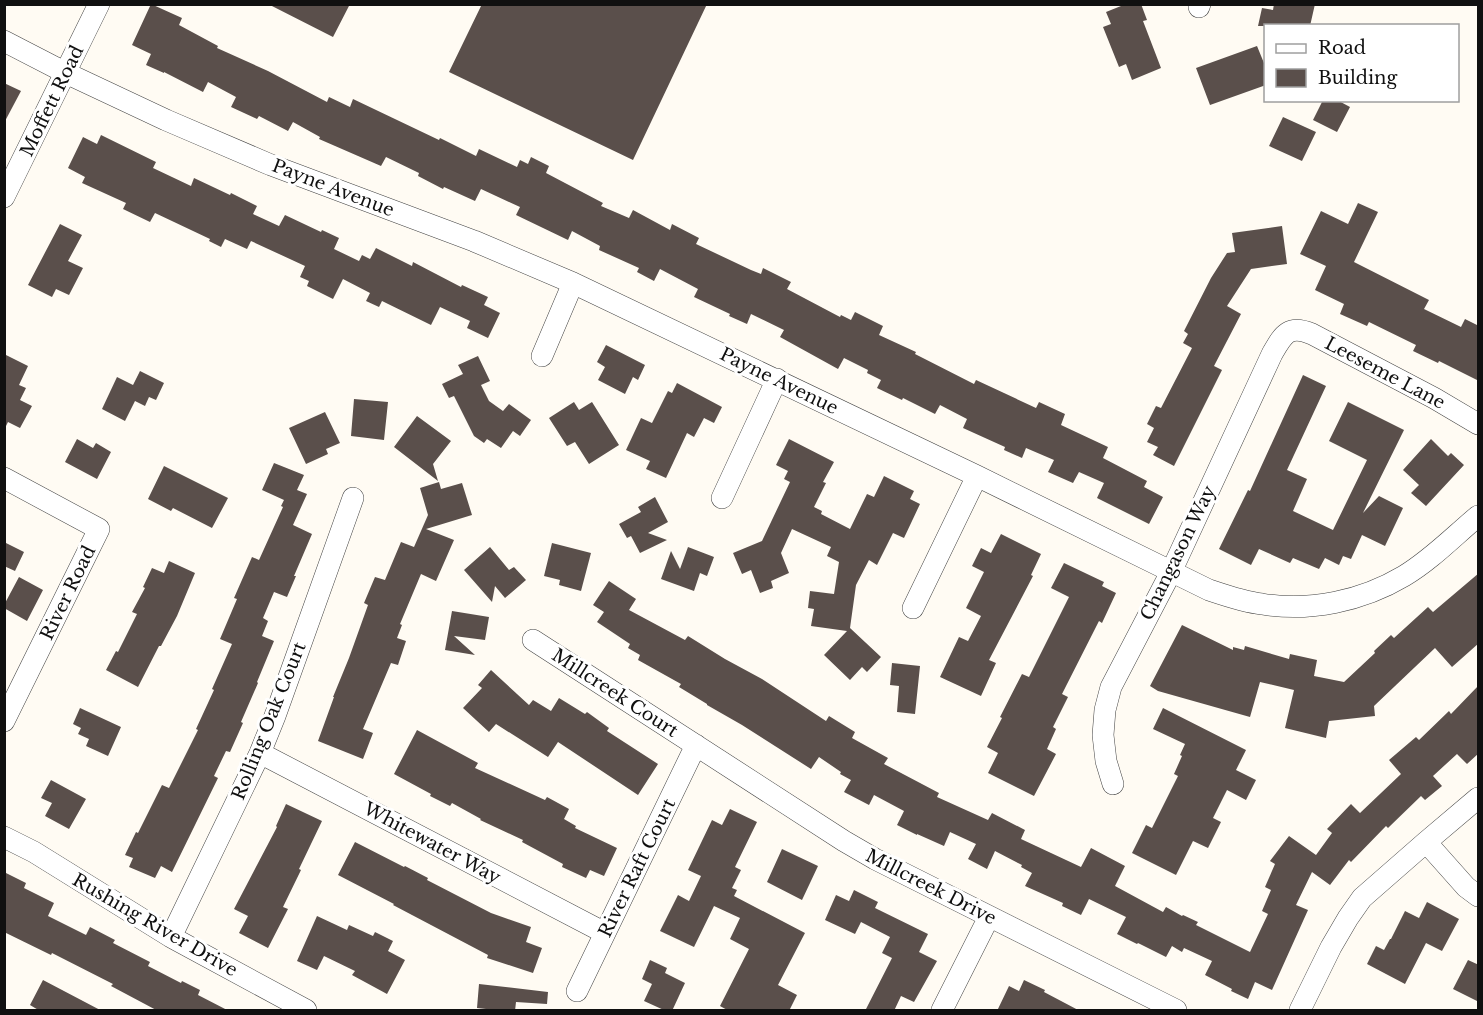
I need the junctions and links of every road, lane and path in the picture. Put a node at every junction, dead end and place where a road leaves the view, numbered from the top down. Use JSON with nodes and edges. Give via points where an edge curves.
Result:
{"nodes":[{"id":1,"x":99,"y":4,"type":"edge"},
{"id":2,"x":4,"y":41,"type":"edge"},
{"id":3,"x":66,"y":73,"type":"junction"},
{"id":4,"x":4,"y":197,"type":"edge"},
{"id":5,"x":573,"y":283,"type":"junction"},
{"id":6,"x":1289,"y":332,"type":"joint"},
{"id":7,"x":542,"y":356,"type":"dead end"},
{"id":8,"x":777,"y":379,"type":"junction"},
{"id":9,"x":1479,"y":424,"type":"edge"},
{"id":10,"x":977,"y":476,"type":"junction"},
{"id":11,"x":4,"y":478,"type":"edge"},
{"id":12,"x":353,"y":498,"type":"dead end"},
{"id":13,"x":722,"y":498,"type":"dead end"},
{"id":14,"x":1479,"y":516,"type":"edge"},
{"id":15,"x":1171,"y":572,"type":"junction"},
{"id":16,"x":913,"y":608,"type":"dead end"},
{"id":17,"x":533,"y":640,"type":"dead end"},
{"id":18,"x":4,"y":721,"type":"edge"},
{"id":19,"x":696,"y":745,"type":"junction"},
{"id":20,"x":260,"y":753,"type":"junction"},
{"id":21,"x":1113,"y":784,"type":"dead end"},
{"id":22,"x":1479,"y":798,"type":"edge"},
{"id":23,"x":4,"y":837,"type":"edge"},
{"id":24,"x":1426,"y":842,"type":"junction"},
{"id":25,"x":1479,"y":896,"type":"edge"},
{"id":26,"x":989,"y":917,"type":"junction"},
{"id":27,"x":605,"y":933,"type":"junction"},
{"id":28,"x":171,"y":937,"type":"junction"},
{"id":29,"x":577,"y":991,"type":"dead end"},
{"id":30,"x":306,"y":1011,"type":"edge"},
{"id":31,"x":942,"y":1011,"type":"edge"},
{"id":32,"x":1176,"y":1011,"type":"edge"},
{"id":33,"x":1300,"y":1011,"type":"edge"}],
"edges":[{"from":1,"to":3,"type":"street","name":"Moffett Road"},
{"from":2,"to":3,"type":"street","name":"Payne Avenue"},
{"from":3,"to":4,"type":"street","name":"Moffett Road"},
{"from":3,"to":5,"type":"street","name":"Payne Avenue","via":[[271,165],[474,241]]},
{"from":5,"to":7,"type":"street"},
{"from":5,"to":8,"type":"street","name":"Payne Avenue"},
{"from":6,"to":9,"type":"street","name":"Leeseme Lane","via":[[1312,334]]},
{"from":6,"to":15,"type":"street","name":"Changason Way","via":[[1282,336],[1272,354]]},
{"from":8,"to":10,"type":"street","name":"Payne Avenue"},
{"from":8,"to":13,"type":"street"},
{"from":10,"to":15,"type":"street","name":"Payne Avenue"},
{"from":10,"to":16,"type":"street"},
{"from":11,"to":18,"type":"street","name":"River Road","via":[[99,530]]},
{"from":12,"to":20,"type":"street","name":"Rolling Oak Court"},
{"from":14,"to":15,"type":"street","name":"Payne Avenue","via":[[1404,576],[1352,599],[1322,605],[1295,607],[1238,600]]},
{"from":15,"to":21,"type":"street","name":"Changason Way","via":[[1111,687],[1103,735]]},
{"from":17,"to":19,"type":"street","name":"Millcreek Court"},
{"from":19,"to":26,"type":"street","name":"Millcreek Drive","via":[[844,841]]},
{"from":19,"to":27,"type":"street","name":"River Raft Court"},
{"from":20,"to":27,"type":"street","name":"Whitewater Way"},
{"from":20,"to":28,"type":"street","name":"Rolling Oak Court"},
{"from":22,"to":24,"type":"street"},
{"from":23,"to":28,"type":"street","name":"Rushing River Drive"},
{"from":24,"to":25,"type":"street"},
{"from":24,"to":33,"type":"street","via":[[1362,898],[1331,947]]},
{"from":26,"to":31,"type":"street"},
{"from":26,"to":32,"type":"street","name":"Millcreek Drive"},
{"from":27,"to":29,"type":"street","name":"River Raft Court"},
{"from":28,"to":30,"type":"street","name":"Rushing River Drive"}]}
